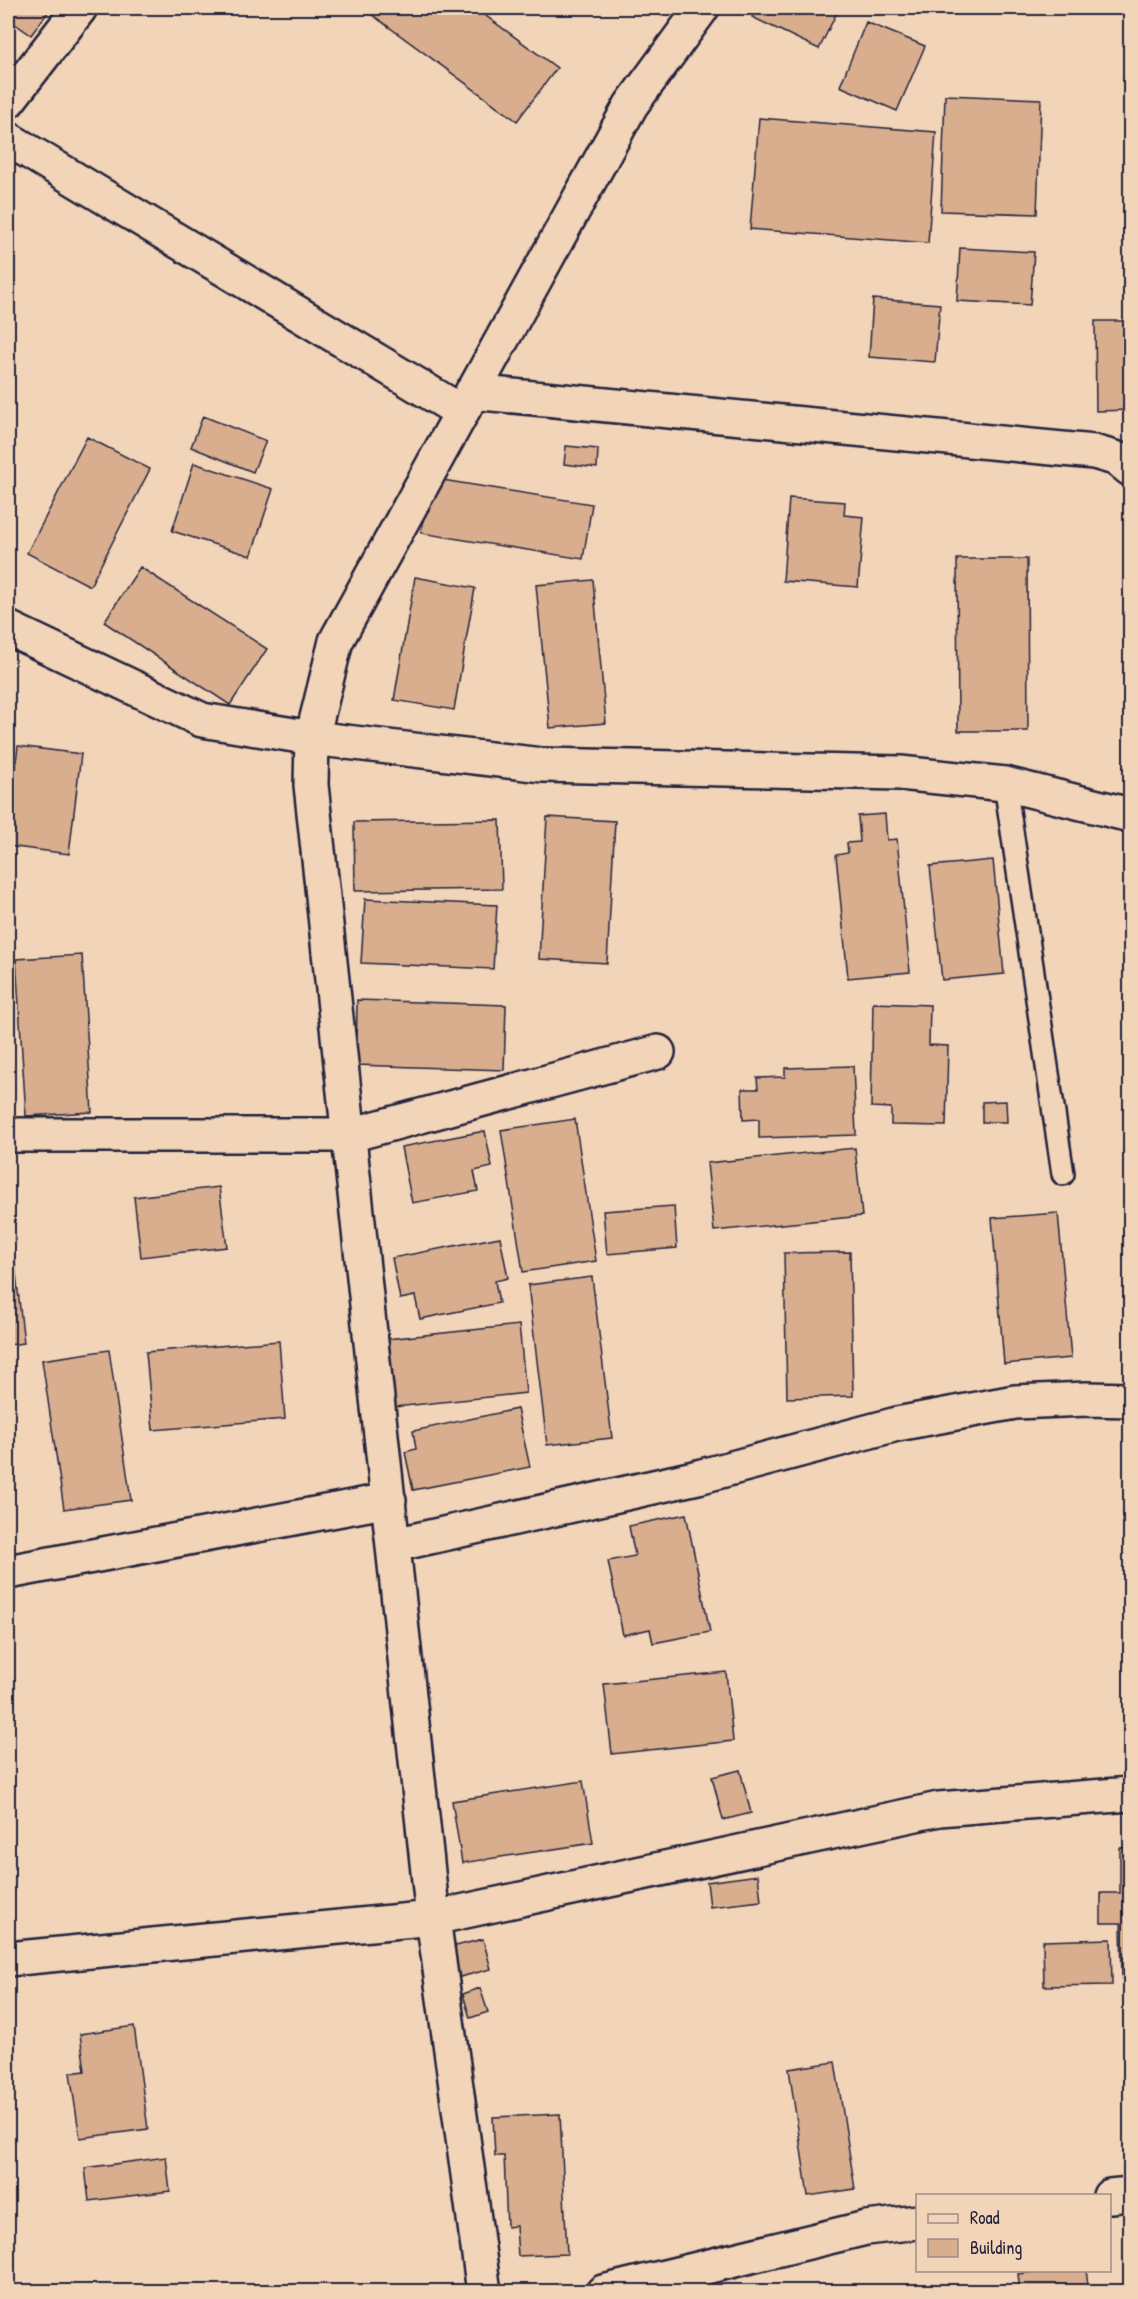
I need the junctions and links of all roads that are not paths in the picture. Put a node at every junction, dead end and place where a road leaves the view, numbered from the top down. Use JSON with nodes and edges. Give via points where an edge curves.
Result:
{"nodes":[{"id":1,"x":80,"y":8,"type":"edge"},
{"id":2,"x":702,"y":8,"type":"edge"},
{"id":3,"x":8,"y":101,"type":"edge"},
{"id":4,"x":8,"y":139,"type":"edge"},
{"id":5,"x":467,"y":402,"type":"junction"},
{"id":6,"x":1131,"y":469,"type":"edge"},
{"id":7,"x":8,"y":628,"type":"edge"},
{"id":8,"x":312,"y":738,"type":"junction"},
{"id":9,"x":1005,"y":784,"type":"junction"},
{"id":10,"x":1131,"y":815,"type":"edge"},
{"id":11,"x":658,"y":1052,"type":"dead end"},
{"id":12,"x":8,"y":1135,"type":"edge"},
{"id":13,"x":350,"y":1135,"type":"junction"},
{"id":14,"x":1063,"y":1174,"type":"dead end"},
{"id":15,"x":1131,"y":1400,"type":"edge"},
{"id":16,"x":389,"y":1500,"type":"junction"},
{"id":17,"x":394,"y":1545,"type":"junction"},
{"id":18,"x":8,"y":1572,"type":"edge"},
{"id":19,"x":1131,"y":1794,"type":"edge"},
{"id":20,"x":433,"y":1918,"type":"junction"},
{"id":21,"x":8,"y":1959,"type":"edge"},
{"id":22,"x":1131,"y":2194,"type":"edge"},
{"id":23,"x":1111,"y":2196,"type":"edge"},
{"id":24,"x":916,"y":2222,"type":"edge"},
{"id":25,"x":484,"y":2292,"type":"edge"},
{"id":26,"x":603,"y":2292,"type":"edge"}],
"edges":[{"from":1,"to":3,"type":"street"},
{"from":2,"to":5,"type":"street","via":[[631,105]]},
{"from":4,"to":5,"type":"street"},
{"from":5,"to":6,"type":"street","via":[[1094,452],[1118,459]]},
{"from":5,"to":8,"type":"street","via":[[336,641]]},
{"from":7,"to":8,"type":"street","via":[[202,720]]},
{"from":8,"to":9,"type":"street","via":[[542,765],[900,773]]},
{"from":8,"to":13,"type":"street","via":[[311,785]]},
{"from":9,"to":10,"type":"street"},
{"from":9,"to":14,"type":"lane"},
{"from":11,"to":13,"type":"street"},
{"from":12,"to":13,"type":"street"},
{"from":13,"to":16,"type":"street"},
{"from":15,"to":17,"type":"street","via":[[1015,1402],[897,1424],[698,1477]]},
{"from":16,"to":17,"type":"street"},
{"from":16,"to":18,"type":"street"},
{"from":17,"to":20,"type":"street"},
{"from":19,"to":20,"type":"street","via":[[939,1809]]},
{"from":20,"to":21,"type":"street"},
{"from":20,"to":25,"type":"street"},
{"from":22,"to":23,"type":"street"},
{"from":24,"to":26,"type":"street","via":[[866,2228]]}]}
